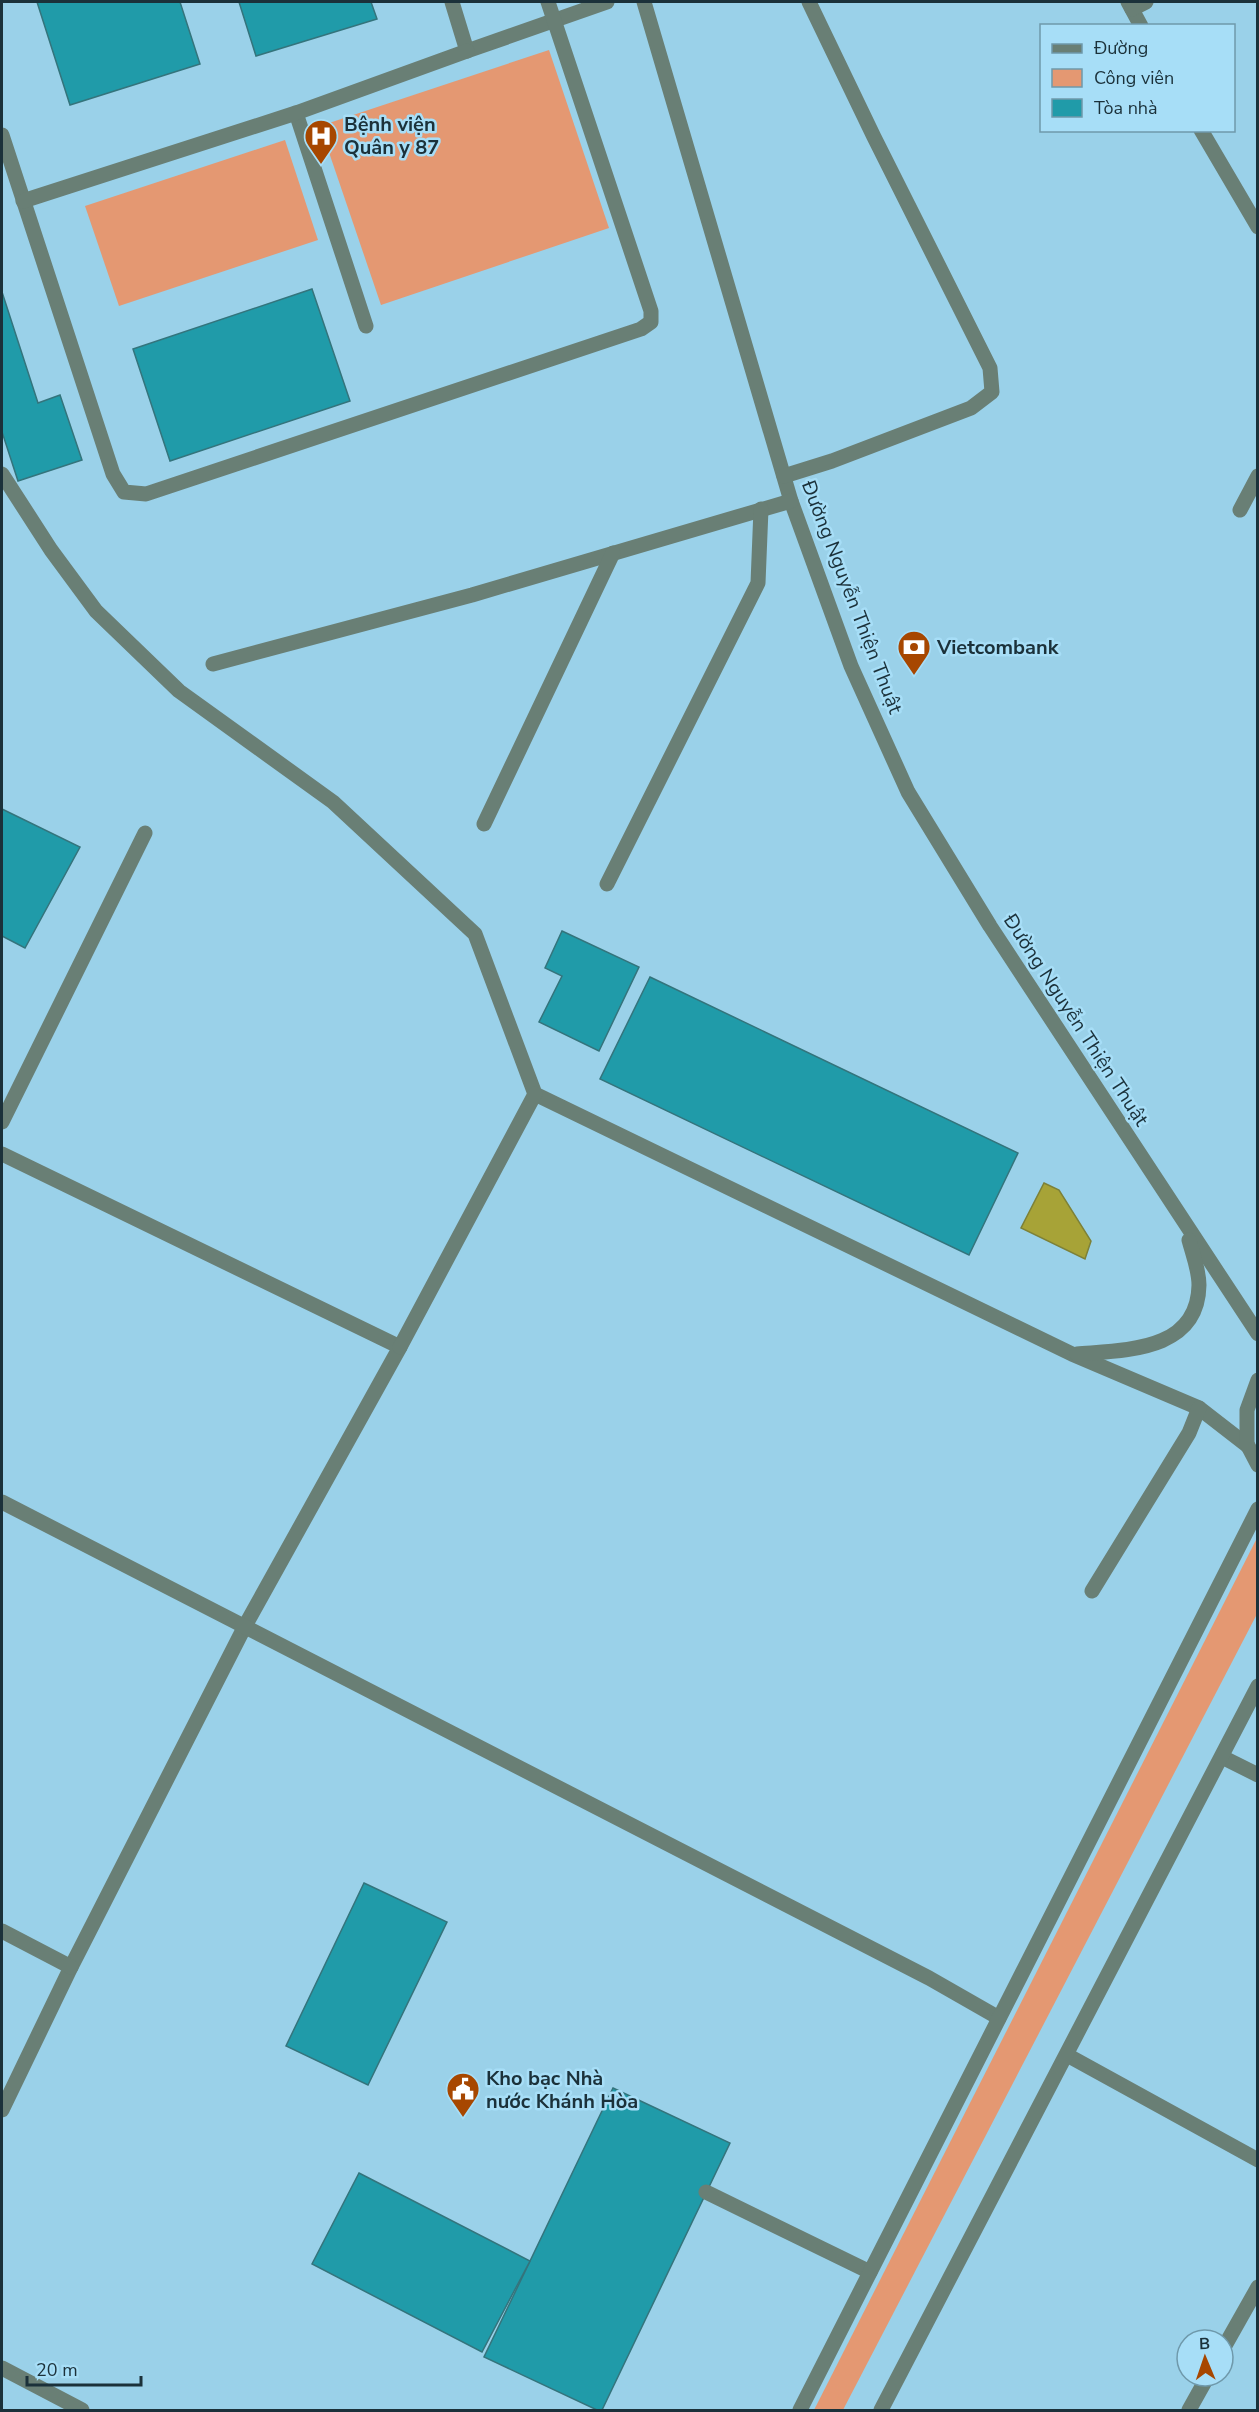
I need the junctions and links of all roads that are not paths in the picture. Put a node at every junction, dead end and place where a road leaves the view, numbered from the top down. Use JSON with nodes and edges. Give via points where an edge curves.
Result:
{"nodes":[{"id":1,"x":452,"y":2,"type":"edge"},
{"id":2,"x":548,"y":2,"type":"edge"},
{"id":3,"x":607,"y":2,"type":"edge"},
{"id":4,"x":644,"y":2,"type":"edge"},
{"id":5,"x":809,"y":2,"type":"edge"},
{"id":6,"x":1135,"y":4,"type":"edge"},
{"id":7,"x":555,"y":20,"type":"junction"},
{"id":8,"x":1140,"y":24,"type":"edge"},
{"id":9,"x":467,"y":51,"type":"junction"},
{"id":10,"x":296,"y":113,"type":"junction"},
{"id":11,"x":1202,"y":132,"type":"edge"},
{"id":12,"x":2,"y":135,"type":"edge"},
{"id":13,"x":23,"y":201,"type":"junction"},
{"id":14,"x":1257,"y":227,"type":"edge"},
{"id":15,"x":366,"y":326,"type":"dead end"},
{"id":16,"x":2,"y":474,"type":"edge"},
{"id":17,"x":784,"y":476,"type":"junction"},
{"id":18,"x":1257,"y":476,"type":"edge"},
{"id":19,"x":791,"y":501,"type":"junction"},
{"id":20,"x":761,"y":509,"type":"junction"},
{"id":21,"x":1240,"y":510,"type":"dead end"},
{"id":22,"x":613,"y":554,"type":"junction"},
{"id":23,"x":213,"y":664,"type":"dead end"},
{"id":24,"x":484,"y":824,"type":"dead end"},
{"id":25,"x":144,"y":833,"type":"dead end"},
{"id":26,"x":607,"y":884,"type":"dead end"},
{"id":27,"x":535,"y":1094,"type":"junction"},
{"id":28,"x":2,"y":1122,"type":"edge"},
{"id":29,"x":2,"y":1155,"type":"edge"},
{"id":30,"x":1185,"y":1226,"type":"junction"},
{"id":31,"x":1257,"y":1334,"type":"edge"},
{"id":32,"x":400,"y":1347,"type":"junction"},
{"id":33,"x":1072,"y":1354,"type":"junction"},
{"id":34,"x":1257,"y":1380,"type":"edge"},
{"id":35,"x":1199,"y":1408,"type":"junction"},
{"id":36,"x":1248,"y":1446,"type":"junction"},
{"id":37,"x":1257,"y":1465,"type":"edge"},
{"id":38,"x":2,"y":1502,"type":"edge"},
{"id":39,"x":1257,"y":1509,"type":"edge"},
{"id":40,"x":1092,"y":1591,"type":"dead end"},
{"id":41,"x":245,"y":1626,"type":"junction"},
{"id":42,"x":1257,"y":1686,"type":"edge"},
{"id":43,"x":1222,"y":1757,"type":"junction"},
{"id":44,"x":1257,"y":1775,"type":"edge"},
{"id":45,"x":2,"y":1931,"type":"edge"},
{"id":46,"x":71,"y":1967,"type":"junction"},
{"id":47,"x":999,"y":2019,"type":"junction"},
{"id":48,"x":1067,"y":2055,"type":"junction"},
{"id":49,"x":2,"y":2110,"type":"edge"},
{"id":50,"x":1257,"y":2160,"type":"edge"},
{"id":51,"x":706,"y":2192,"type":"dead end"},
{"id":52,"x":870,"y":2272,"type":"junction"},
{"id":53,"x":1257,"y":2287,"type":"edge"},
{"id":54,"x":1235,"y":2328,"type":"edge"},
{"id":55,"x":2,"y":2368,"type":"edge"},
{"id":56,"x":1201,"y":2388,"type":"edge"},
{"id":57,"x":82,"y":2410,"type":"edge"},
{"id":58,"x":800,"y":2410,"type":"edge"},
{"id":59,"x":881,"y":2410,"type":"edge"},
{"id":60,"x":1189,"y":2410,"type":"edge"}],
"edges":[{"from":1,"to":9,"type":"street"},
{"from":2,"to":7,"type":"street"},
{"from":3,"to":7,"type":"street"},
{"from":4,"to":17,"type":"street","name":"Đường Nguyễn Thiện Thuật"},
{"from":5,"to":17,"type":"street","via":[[990,368],[992,392],[971,408]]},
{"from":6,"to":8,"type":"street"},
{"from":7,"to":9,"type":"street"},
{"from":7,"to":13,"type":"street","via":[[651,311],[651,322],[641,329],[146,494],[124,492],[113,474]]},
{"from":9,"to":10,"type":"street"},
{"from":10,"to":13,"type":"street"},
{"from":10,"to":15,"type":"street"},
{"from":11,"to":14,"type":"street"},
{"from":12,"to":13,"type":"street"},
{"from":16,"to":27,"type":"street","via":[[96,611],[179,691],[333,802],[474,934]]},
{"from":17,"to":19,"type":"street","name":"Đường Nguyễn Thiện Thuật"},
{"from":18,"to":21,"type":"street"},
{"from":19,"to":20,"type":"street"},
{"from":19,"to":30,"type":"street","name":"Đường Nguyễn Thiện Thuật","via":[[851,666],[908,792],[990,927]]},
{"from":20,"to":22,"type":"street"},
{"from":20,"to":26,"type":"street","via":[[758,583]]},
{"from":22,"to":23,"type":"street"},
{"from":22,"to":24,"type":"street"},
{"from":25,"to":28,"type":"street"},
{"from":27,"to":32,"type":"street"},
{"from":27,"to":33,"type":"street"},
{"from":29,"to":32,"type":"street"},
{"from":30,"to":31,"type":"street","name":"Đường Nguyễn Thiện Thuật"},
{"from":30,"to":33,"type":"street","via":[[1199,1288],[1194,1309],[1184,1326],[1150,1346]]},
{"from":32,"to":41,"type":"street"},
{"from":33,"to":35,"type":"street"},
{"from":34,"to":36,"type":"street","via":[[1246,1410]]},
{"from":35,"to":36,"type":"street"},
{"from":35,"to":40,"type":"street","via":[[1189,1433]]},
{"from":36,"to":37,"type":"street"},
{"from":38,"to":41,"type":"street"},
{"from":39,"to":47,"type":"street"},
{"from":41,"to":46,"type":"street"},
{"from":41,"to":47,"type":"street","via":[[929,1978]]},
{"from":42,"to":43,"type":"street"},
{"from":43,"to":44,"type":"street"},
{"from":43,"to":48,"type":"street"},
{"from":45,"to":46,"type":"street"},
{"from":46,"to":49,"type":"street"},
{"from":47,"to":52,"type":"street"},
{"from":48,"to":50,"type":"street"},
{"from":48,"to":59,"type":"street"},
{"from":51,"to":52,"type":"street"},
{"from":52,"to":58,"type":"street"},
{"from":53,"to":54,"type":"street"},
{"from":55,"to":57,"type":"street"},
{"from":56,"to":60,"type":"street"}]}
